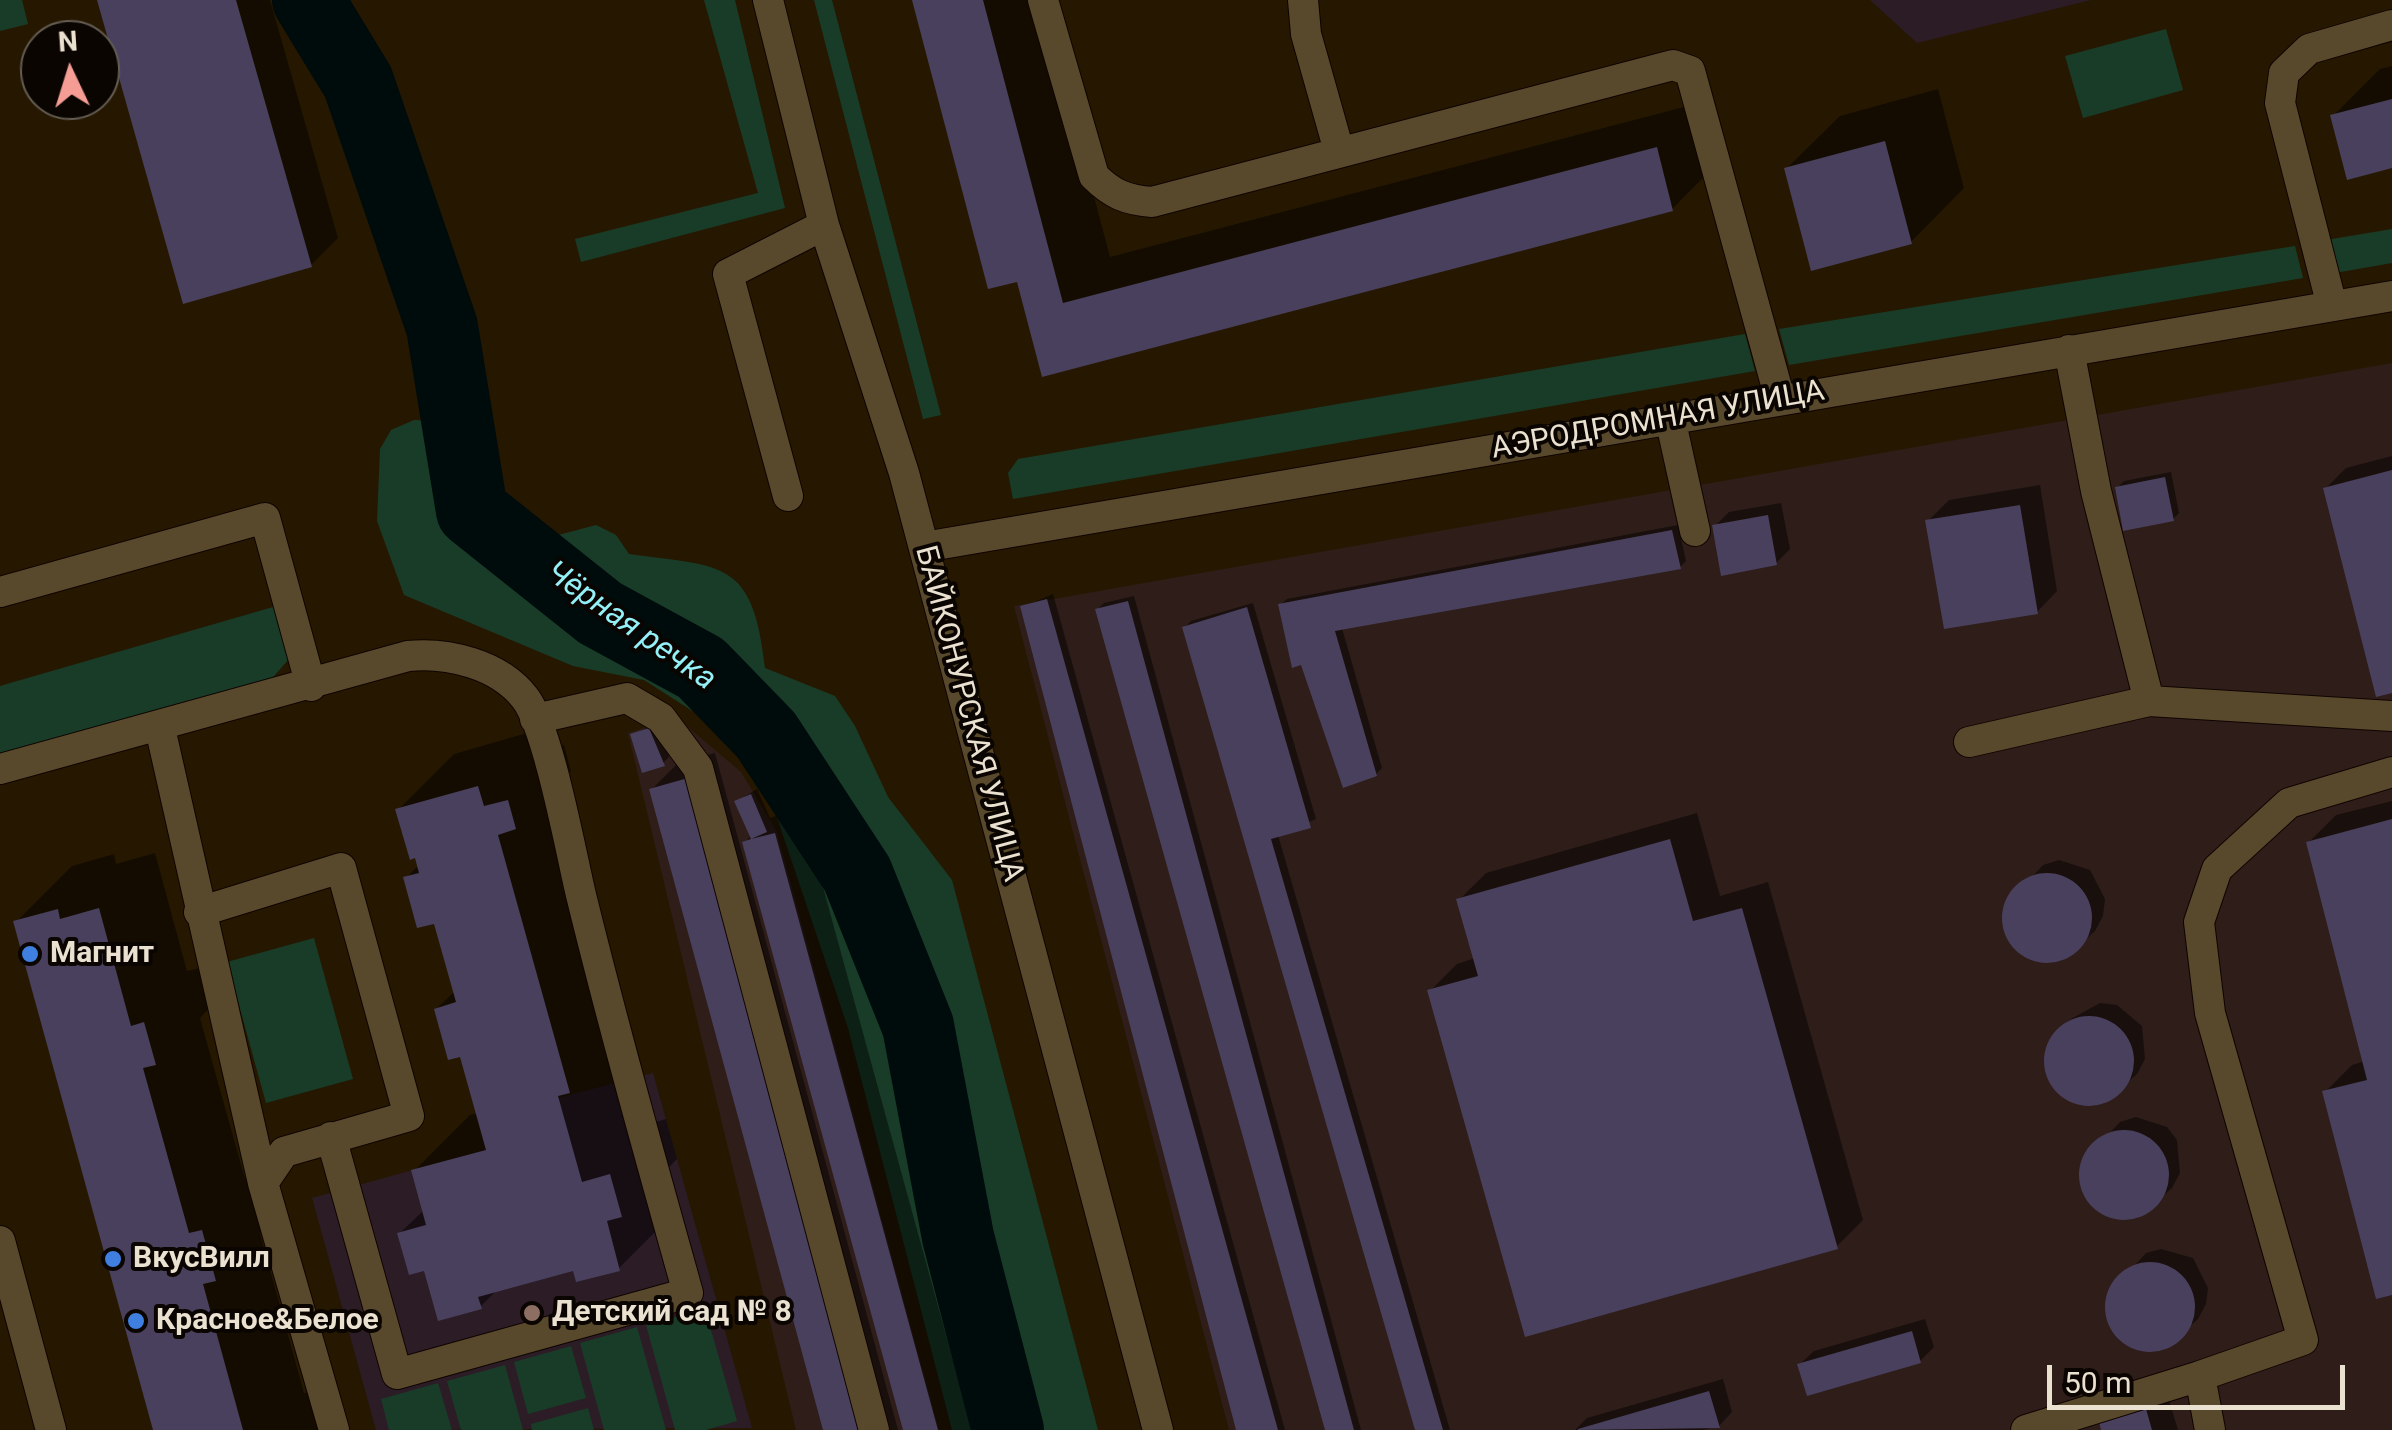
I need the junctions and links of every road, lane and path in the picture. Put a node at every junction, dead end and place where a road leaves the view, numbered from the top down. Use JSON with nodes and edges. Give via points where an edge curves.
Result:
{"nodes":[{"id":1,"x":768,"y":0,"type":"edge"},
{"id":2,"x":1044,"y":0,"type":"edge"},
{"id":3,"x":1303,"y":0,"type":"edge"},
{"id":4,"x":2392,"y":25,"type":"edge"},
{"id":5,"x":1339,"y":151,"type":"junction"},
{"id":6,"x":824,"y":225,"type":"junction"},
{"id":7,"x":2392,"y":296,"type":"edge"},
{"id":8,"x":2332,"y":306,"type":"junction"},
{"id":9,"x":2069,"y":350,"type":"junction"},
{"id":10,"x":1780,"y":399,"type":"junction"},
{"id":11,"x":1670,"y":418,"type":"junction"},
{"id":12,"x":788,"y":496,"type":"dead end"},
{"id":13,"x":1696,"y":531,"type":"dead end"},
{"id":14,"x":924,"y":547,"type":"junction"},
{"id":15,"x":0,"y":592,"type":"edge"},
{"id":16,"x":311,"y":686,"type":"junction"},
{"id":17,"x":2148,"y":701,"type":"junction"},
{"id":18,"x":2392,"y":716,"type":"edge"},
{"id":19,"x":535,"y":718,"type":"junction"},
{"id":20,"x":160,"y":728,"type":"junction"},
{"id":21,"x":1969,"y":742,"type":"dead end"},
{"id":22,"x":0,"y":769,"type":"edge"},
{"id":23,"x":2392,"y":772,"type":"edge"},
{"id":24,"x":199,"y":912,"type":"junction"},
{"id":25,"x":331,"y":1137,"type":"junction"},
{"id":26,"x":263,"y":1183,"type":"junction"},
{"id":27,"x":0,"y":1242,"type":"edge"},
{"id":28,"x":2200,"y":1376,"type":"junction"},
{"id":29,"x":50,"y":1430,"type":"edge"},
{"id":30,"x":334,"y":1430,"type":"edge"},
{"id":31,"x":874,"y":1430,"type":"edge"},
{"id":32,"x":1158,"y":1430,"type":"edge"},
{"id":33,"x":2026,"y":1430,"type":"edge"},
{"id":34,"x":2210,"y":1430,"type":"edge"}],
"edges":[{"from":1,"to":6,"type":"street","name":"БАЙКОНУРСКАЯ УЛИЦА"},
{"from":2,"to":5,"type":"street","via":[[1087,159],[1107,190],[1152,202]]},
{"from":3,"to":5,"type":"street"},
{"from":4,"to":8,"type":"street","via":[[2308,50],[2284,72],[2280,103]]},
{"from":5,"to":10,"type":"street","via":[[1673,65],[1690,71]]},
{"from":6,"to":12,"type":"street","via":[[728,274]]},
{"from":6,"to":14,"type":"street","name":"БАЙКОНУРСКАЯ УЛИЦА"},
{"from":7,"to":8,"type":"street","name":"АЭРОДРОМНАЯ УЛИЦА"},
{"from":8,"to":9,"type":"street","name":"АЭРОДРОМНАЯ УЛИЦА"},
{"from":9,"to":10,"type":"street","name":"АЭРОДРОМНАЯ УЛИЦА"},
{"from":9,"to":17,"type":"street"},
{"from":10,"to":11,"type":"street","name":"АЭРОДРОМНАЯ УЛИЦА"},
{"from":11,"to":13,"type":"street"},
{"from":11,"to":14,"type":"street","name":"АЭРОДРОМНАЯ УЛИЦА"},
{"from":14,"to":32,"type":"street","name":"БАЙКОНУРСКАЯ УЛИЦА"},
{"from":15,"to":16,"type":"street","via":[[265,518]]},
{"from":16,"to":19,"type":"street","via":[[438,653],[509,684]]},
{"from":16,"to":20,"type":"street"},
{"from":17,"to":18,"type":"street"},
{"from":17,"to":21,"type":"street"},
{"from":19,"to":25,"type":"street","via":[[688,1293],[397,1374]]},
{"from":19,"to":31,"type":"street","via":[[626,698],[661,718],[698,768]]},
{"from":20,"to":22,"type":"street"},
{"from":20,"to":24,"type":"street"},
{"from":23,"to":28,"type":"street","via":[[2289,803],[2217,868],[2199,922],[2210,1013],[2303,1340]]},
{"from":24,"to":25,"type":"street","via":[[341,868],[409,1116]]},
{"from":24,"to":26,"type":"street"},
{"from":25,"to":26,"type":"street","via":[[284,1152]]},
{"from":26,"to":30,"type":"street"},
{"from":27,"to":29,"type":"street"},
{"from":28,"to":33,"type":"street"},
{"from":28,"to":34,"type":"street"}]}
